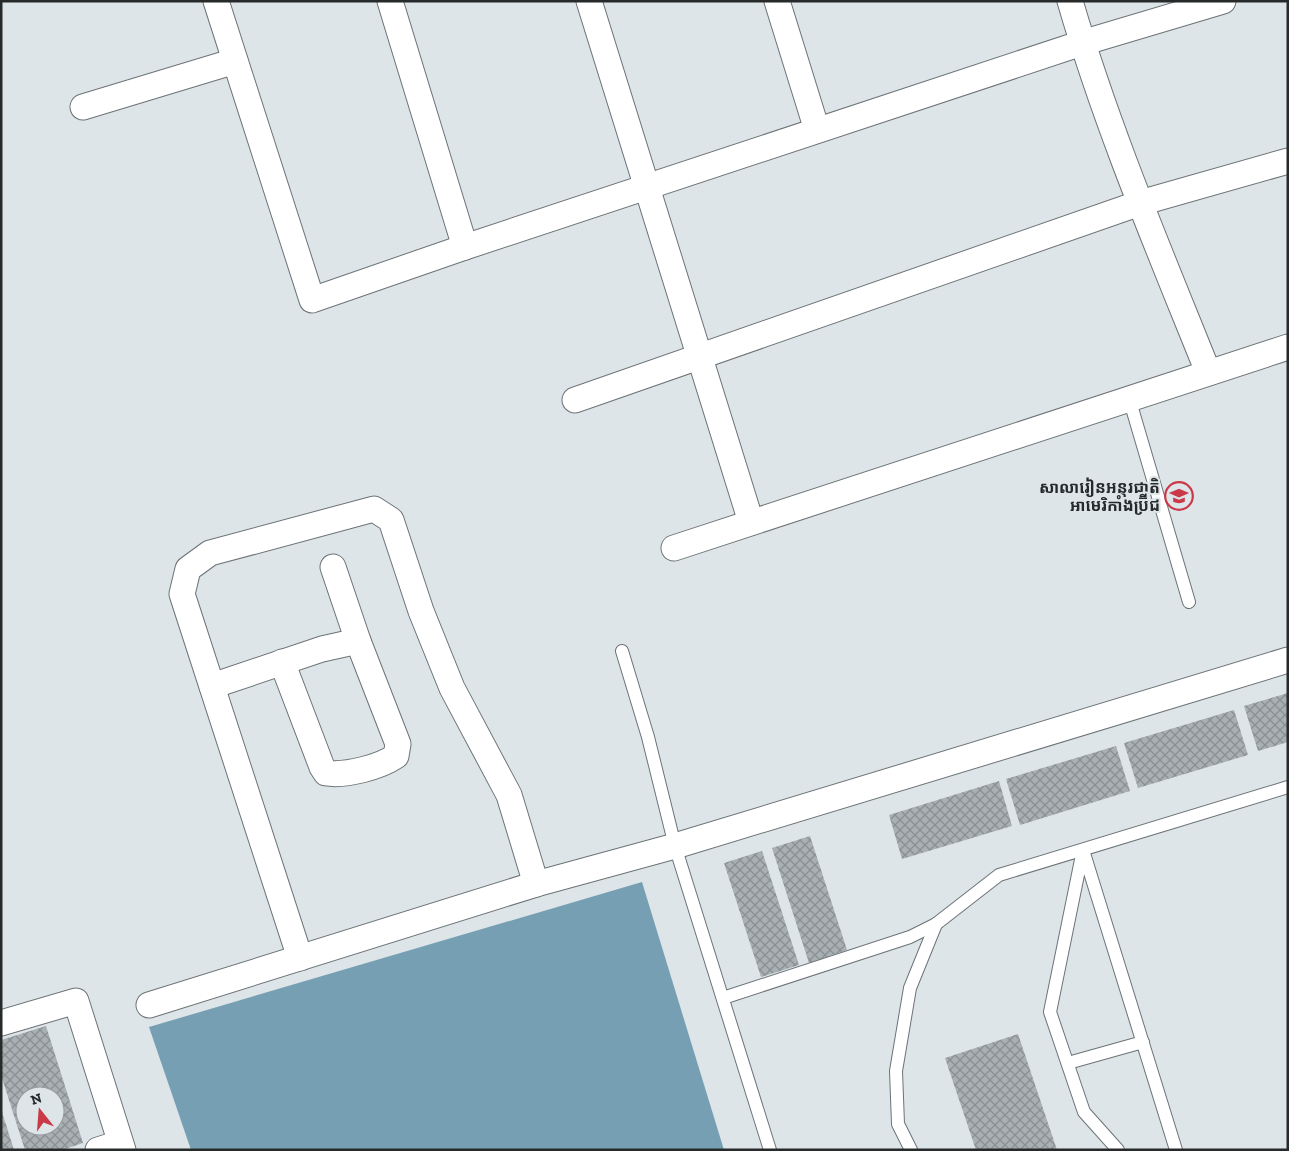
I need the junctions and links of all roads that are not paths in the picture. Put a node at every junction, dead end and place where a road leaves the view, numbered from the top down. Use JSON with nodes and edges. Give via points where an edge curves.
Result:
{"nodes":[{"id":1,"x":216,"y":1,"type":"edge"},
{"id":2,"x":390,"y":1,"type":"edge"},
{"id":3,"x":589,"y":1,"type":"edge"},
{"id":4,"x":777,"y":1,"type":"edge"},
{"id":5,"x":1070,"y":1,"type":"edge"},
{"id":6,"x":1223,"y":1,"type":"edge"},
{"id":7,"x":1082,"y":43,"type":"junction"},
{"id":8,"x":235,"y":61,"type":"junction"},
{"id":9,"x":83,"y":106,"type":"dead end"},
{"id":10,"x":817,"y":130,"type":"junction"},
{"id":11,"x":1288,"y":161,"type":"edge"},
{"id":12,"x":647,"y":187,"type":"junction"},
{"id":13,"x":1140,"y":202,"type":"junction"},
{"id":14,"x":464,"y":247,"type":"junction"},
{"id":15,"x":1288,"y":347,"type":"edge"},
{"id":16,"x":699,"y":356,"type":"junction"},
{"id":17,"x":1208,"y":372,"type":"junction"},
{"id":18,"x":1128,"y":398,"type":"junction"},
{"id":19,"x":575,"y":400,"type":"dead end"},
{"id":20,"x":751,"y":522,"type":"junction"},
{"id":21,"x":674,"y":548,"type":"dead end"},
{"id":22,"x":333,"y":567,"type":"dead end"},
{"id":23,"x":1189,"y":602,"type":"dead end"},
{"id":24,"x":358,"y":641,"type":"junction"},
{"id":25,"x":622,"y":651,"type":"dead end"},
{"id":26,"x":1288,"y":660,"type":"edge"},
{"id":27,"x":282,"y":662,"type":"junction"},
{"id":28,"x":212,"y":686,"type":"junction"},
{"id":29,"x":1288,"y":787,"type":"edge"},
{"id":30,"x":675,"y":846,"type":"junction"},
{"id":31,"x":1083,"y":850,"type":"junction"},
{"id":32,"x":536,"y":884,"type":"junction"},
{"id":33,"x":936,"y":924,"type":"junction"},
{"id":34,"x":300,"y":958,"type":"junction"},
{"id":35,"x":723,"y":998,"type":"junction"},
{"id":36,"x":149,"y":1006,"type":"dead end"},
{"id":37,"x":1,"y":1023,"type":"edge"},
{"id":38,"x":1143,"y":1042,"type":"junction"},
{"id":39,"x":1068,"y":1063,"type":"junction"},
{"id":40,"x":114,"y":1148,"type":"edge"},
{"id":41,"x":770,"y":1150,"type":"edge"},
{"id":42,"x":911,"y":1150,"type":"edge"},
{"id":43,"x":1118,"y":1150,"type":"edge"},
{"id":44,"x":1176,"y":1150,"type":"edge"}],
"edges":[{"from":1,"to":8,"type":"street"},
{"from":2,"to":14,"type":"street"},
{"from":3,"to":12,"type":"street"},
{"from":4,"to":10,"type":"street"},
{"from":5,"to":7,"type":"street"},
{"from":6,"to":7,"type":"street"},
{"from":7,"to":10,"type":"street"},
{"from":7,"to":13,"type":"street"},
{"from":8,"to":9,"type":"street"},
{"from":8,"to":14,"type":"street","via":[[312,300]]},
{"from":10,"to":12,"type":"street"},
{"from":11,"to":13,"type":"street"},
{"from":12,"to":14,"type":"street"},
{"from":12,"to":16,"type":"street"},
{"from":13,"to":16,"type":"street"},
{"from":13,"to":17,"type":"street"},
{"from":15,"to":17,"type":"street"},
{"from":16,"to":19,"type":"street"},
{"from":16,"to":20,"type":"street"},
{"from":17,"to":18,"type":"street"},
{"from":18,"to":20,"type":"street"},
{"from":18,"to":23,"type":"lane"},
{"from":20,"to":21,"type":"street"},
{"from":22,"to":24,"type":"street"},
{"from":24,"to":27,"type":"street"},
{"from":24,"to":27,"type":"street","via":[[398,744],[396,756],[386,763],[349,772],[326,773]]},
{"from":25,"to":30,"type":"lane","via":[[648,737]]},
{"from":26,"to":30,"type":"street"},
{"from":27,"to":28,"type":"street"},
{"from":28,"to":32,"type":"street","via":[[182,594],[188,569],[210,553],[374,509],[391,520],[421,611],[452,688],[509,795]]},
{"from":28,"to":34,"type":"street"},
{"from":29,"to":31,"type":"lane"},
{"from":30,"to":32,"type":"street"},
{"from":30,"to":35,"type":"lane"},
{"from":31,"to":33,"type":"lane","via":[[999,875]]},
{"from":31,"to":38,"type":"lane"},
{"from":31,"to":39,"type":"lane","via":[[1050,1012]]},
{"from":32,"to":34,"type":"street"},
{"from":33,"to":35,"type":"lane","via":[[910,937]]},
{"from":33,"to":42,"type":"lane","via":[[910,988],[896,1071],[898,1124]]},
{"from":34,"to":36,"type":"street"},
{"from":35,"to":41,"type":"lane"},
{"from":37,"to":40,"type":"street","via":[[76,1001]]},
{"from":38,"to":39,"type":"lane"},
{"from":38,"to":44,"type":"lane"},
{"from":39,"to":43,"type":"lane","via":[[1084,1112]]}]}
